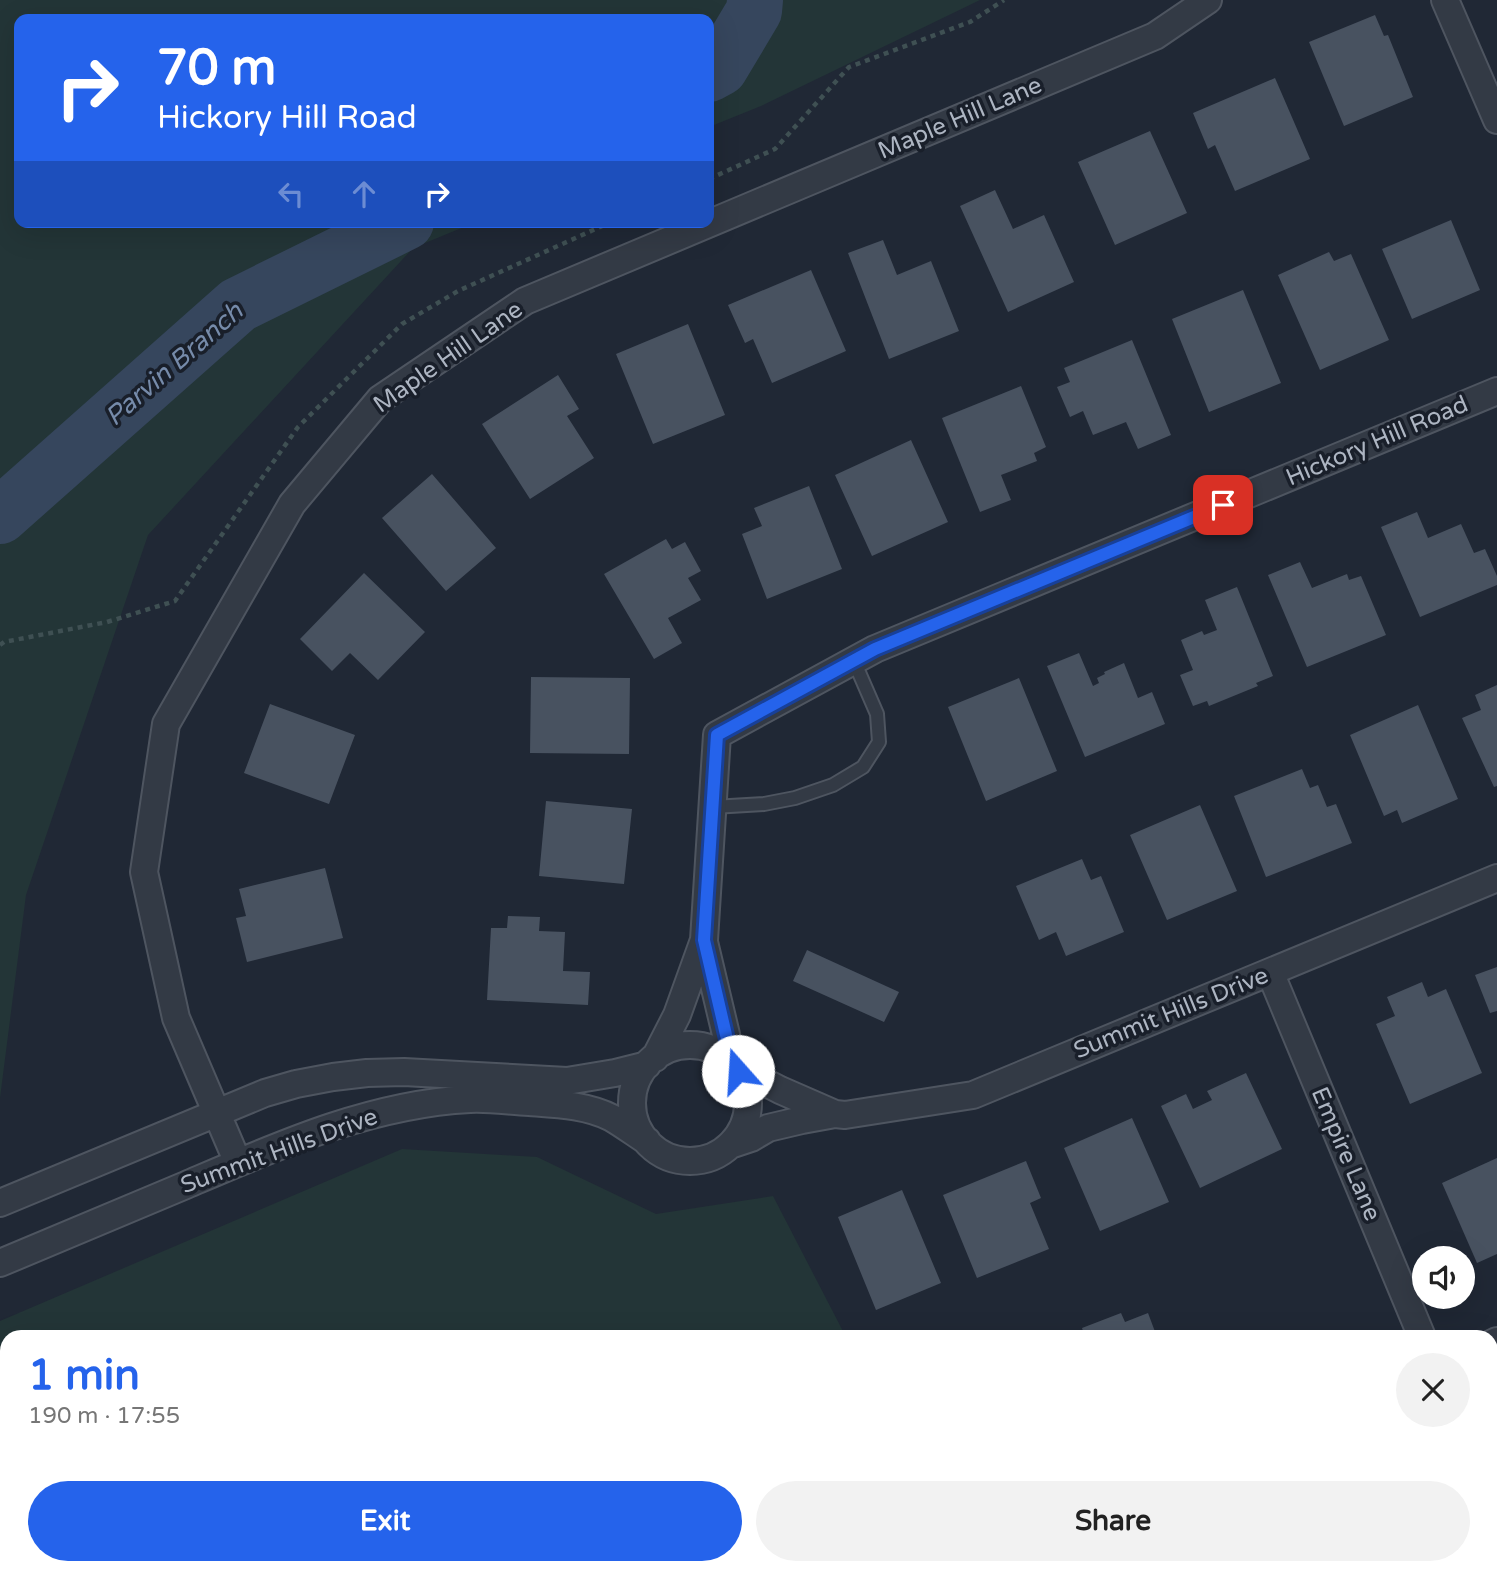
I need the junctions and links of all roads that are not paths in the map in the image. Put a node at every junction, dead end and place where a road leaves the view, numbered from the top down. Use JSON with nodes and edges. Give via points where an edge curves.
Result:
{"nodes":[{"id":1,"x":1208,"y":0,"type":"edge"},
{"id":2,"x":1445,"y":0,"type":"edge"},
{"id":3,"x":1497,"y":120,"type":"edge"},
{"id":4,"x":714,"y":222,"type":"edge"},
{"id":5,"x":699,"y":228,"type":"edge"},
{"id":6,"x":1497,"y":391,"type":"edge"},
{"id":7,"x":854,"y":661,"type":"junction"},
{"id":8,"x":713,"y":807,"type":"junction"},
{"id":9,"x":1497,"y":878,"type":"edge"},
{"id":10,"x":704,"y":940,"type":"junction"},
{"id":11,"x":1270,"y":972,"type":"junction"},
{"id":12,"x":651,"y":1062,"type":"junction"},
{"id":13,"x":734,"y":1066,"type":"junction"},
{"id":14,"x":216,"y":1113,"type":"junction"},
{"id":15,"x":835,"y":1114,"type":"junction"},
{"id":16,"x":648,"y":1141,"type":"junction"},
{"id":17,"x":730,"y":1145,"type":"junction"},
{"id":18,"x":238,"y":1163,"type":"junction"},
{"id":19,"x":0,"y":1203,"type":"edge"},
{"id":20,"x":0,"y":1264,"type":"edge"},
{"id":21,"x":1419,"y":1330,"type":"edge"}],
"edges":[{"from":1,"to":4,"type":"street","name":"Maple Hill Lane","via":[[1155,36]]},
{"from":2,"to":3,"type":"street"},
{"from":5,"to":14,"type":"street","name":"Maple Hill Lane","via":[[525,301],[380,399],[292,504],[166,724],[145,872],[176,1018]]},
{"from":6,"to":7,"type":"street","name":"Hickory Hill Road"},
{"from":7,"to":8,"type":"street","name":"Hickory Hill Road","via":[[717,735]]},
{"from":7,"to":8,"type":"lane","via":[[877,714],[879,742],[863,767],[794,799]]},
{"from":8,"to":10,"type":"street","name":"Hickory Hill Road"},
{"from":9,"to":11,"type":"street","name":"Summit Hills Drive"},
{"from":10,"to":12,"type":"street","name":"Hickory Hill Road","via":[[677,1015]]},
{"from":10,"to":13,"type":"street","name":"Hickory Hill Road"},
{"from":11,"to":15,"type":"street","name":"Summit Hills Drive","via":[[973,1095]]},
{"from":11,"to":21,"type":"street","name":"Empire Lane"},
{"from":12,"to":13,"type":"street","via":[[670,1049],[694,1045],[721,1054]]},
{"from":12,"to":14,"type":"street","name":"Summit Hills Drive","via":[[567,1081],[404,1072],[333,1077],[265,1093]]},
{"from":12,"to":16,"type":"street","via":[[637,1082],[633,1105],[635,1121]]},
{"from":13,"to":15,"type":"street","name":"Summit Hills Drive"},
{"from":13,"to":17,"type":"street","via":[[745,1085],[748,1109],[742,1129]]},
{"from":14,"to":18,"type":"street","name":"Maple Hill Lane"},
{"from":14,"to":19,"type":"street","name":"Summit Hills Drive"},
{"from":15,"to":17,"type":"street","name":"Summit Hills Drive","via":[[768,1128]]},
{"from":16,"to":17,"type":"street","via":[[659,1152],[689,1161],[713,1156]]},
{"from":16,"to":18,"type":"street","name":"Summit Hills Drive","via":[[611,1117],[585,1109],[472,1099],[356,1118]]},
{"from":18,"to":20,"type":"street","name":"Summit Hills Drive"}]}
